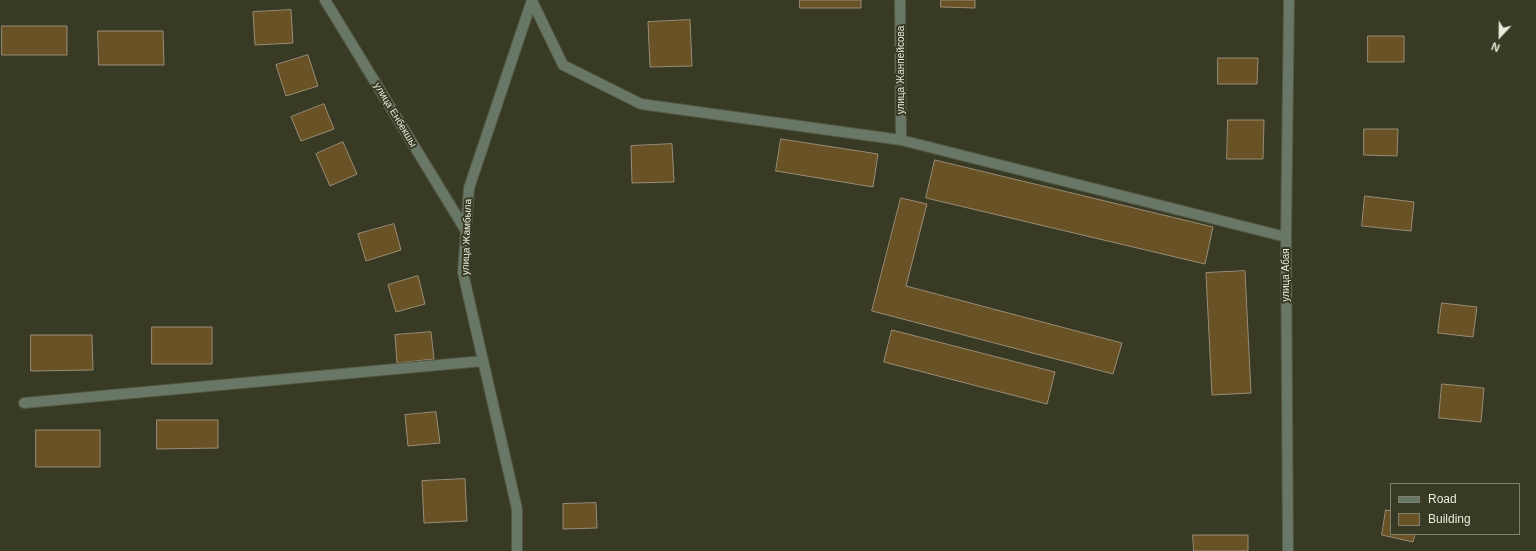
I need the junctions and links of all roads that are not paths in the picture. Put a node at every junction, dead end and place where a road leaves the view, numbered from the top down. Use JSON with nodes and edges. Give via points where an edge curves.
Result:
{"nodes":[{"id":1,"x":325,"y":0,"type":"edge"},
{"id":2,"x":900,"y":0,"type":"edge"},
{"id":3,"x":1289,"y":0,"type":"edge"},
{"id":4,"x":532,"y":1,"type":"edge"},
{"id":5,"x":901,"y":140,"type":"junction"},
{"id":6,"x":466,"y":231,"type":"junction"},
{"id":7,"x":1286,"y":237,"type":"junction"},
{"id":8,"x":483,"y":361,"type":"junction"},
{"id":9,"x":24,"y":403,"type":"dead end"},
{"id":10,"x":517,"y":551,"type":"edge"},
{"id":11,"x":1288,"y":551,"type":"edge"}],
"edges":[{"from":1,"to":6,"type":"street","name":"улица Енбекшы"},
{"from":2,"to":5,"type":"street","name":"улица Жанпейсова"},
{"from":3,"to":7,"type":"street","name":"улица Абая"},
{"from":4,"to":5,"type":"street","via":[[563,65],[641,104]]},
{"from":4,"to":6,"type":"street","name":"улица Жамбыла","via":[[469,188]]},
{"from":5,"to":7,"type":"street"},
{"from":6,"to":8,"type":"street","name":"улица Жамбыла","via":[[463,273]]},
{"from":7,"to":11,"type":"street","name":"улица Абая"},
{"from":8,"to":9,"type":"street"},
{"from":8,"to":10,"type":"street","name":"улица Жамбыла","via":[[517,509]]}]}
